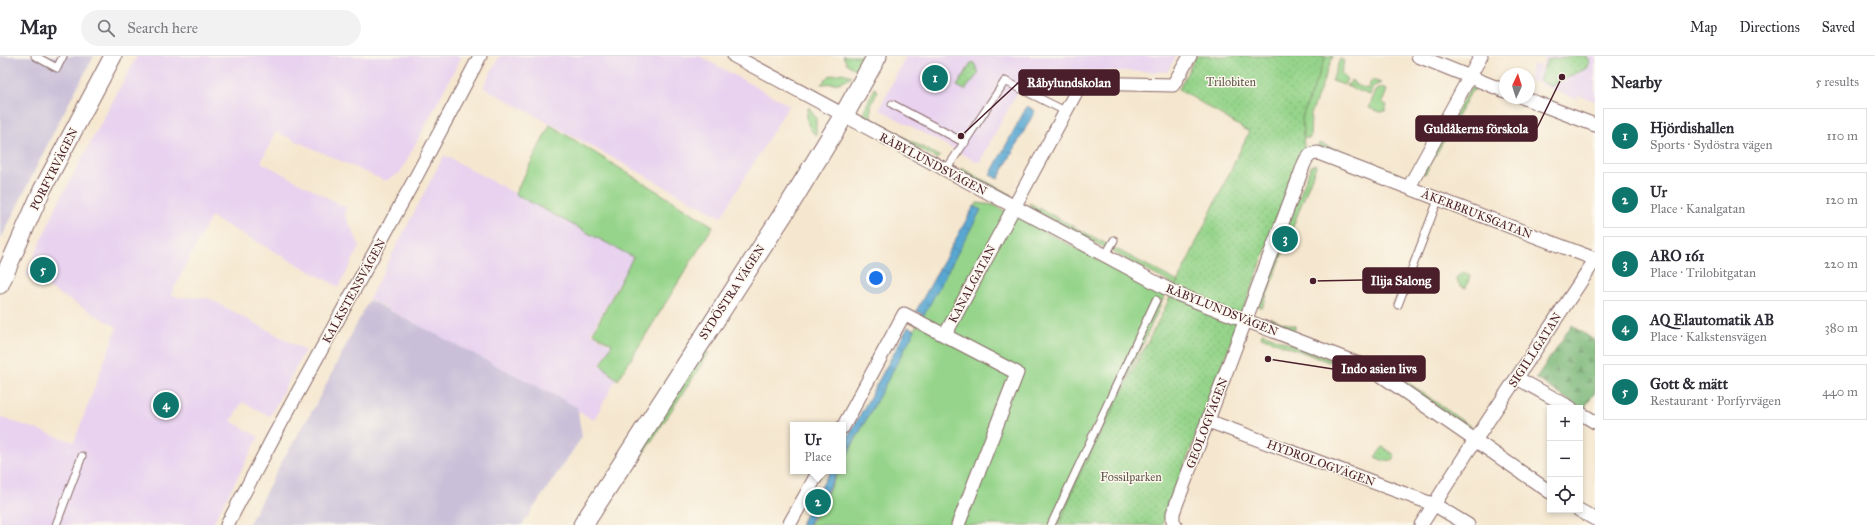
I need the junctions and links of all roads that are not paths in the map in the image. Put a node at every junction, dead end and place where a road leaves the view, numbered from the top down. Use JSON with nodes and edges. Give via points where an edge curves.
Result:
{"nodes":[{"id":1,"x":34,"y":56,"type":"edge"},
{"id":2,"x":63,"y":56,"type":"edge"},
{"id":3,"x":113,"y":56,"type":"edge"},
{"id":4,"x":480,"y":56,"type":"edge"},
{"id":5,"x":734,"y":56,"type":"edge"},
{"id":6,"x":877,"y":56,"type":"edge"},
{"id":7,"x":1190,"y":56,"type":"edge"},
{"id":8,"x":1418,"y":56,"type":"edge"},
{"id":9,"x":1481,"y":56,"type":"edge"},
{"id":10,"x":1469,"y":77,"type":"junction"},
{"id":11,"x":1499,"y":89,"type":"edge"},
{"id":12,"x":1535,"y":102,"type":"edge"},
{"id":13,"x":892,"y":104,"type":"dead end"},
{"id":14,"x":1065,"y":111,"type":"junction"},
{"id":15,"x":844,"y":115,"type":"junction"},
{"id":16,"x":1595,"y":125,"type":"edge"},
{"id":17,"x":966,"y":143,"type":"junction"},
{"id":18,"x":946,"y":170,"type":"junction"},
{"id":19,"x":1409,"y":186,"type":"junction"},
{"id":20,"x":1438,"y":200,"type":"junction"},
{"id":21,"x":1014,"y":207,"type":"junction"},
{"id":22,"x":1114,"y":240,"type":"dead end"},
{"id":23,"x":1105,"y":256,"type":"junction"},
{"id":24,"x":1595,"y":260,"type":"edge"},
{"id":25,"x":0,"y":286,"type":"edge"},
{"id":26,"x":1156,"y":300,"type":"dead end"},
{"id":27,"x":1398,"y":305,"type":"dead end"},
{"id":28,"x":1245,"y":321,"type":"junction"},
{"id":29,"x":940,"y":333,"type":"junction"},
{"id":30,"x":1517,"y":378,"type":"junction"},
{"id":31,"x":1566,"y":405,"type":"edge"},
{"id":32,"x":1583,"y":415,"type":"edge"},
{"id":33,"x":1208,"y":421,"type":"junction"},
{"id":34,"x":846,"y":422,"type":"edge"},
{"id":35,"x":1595,"y":422,"type":"edge"},
{"id":36,"x":1475,"y":441,"type":"junction"},
{"id":37,"x":82,"y":456,"type":"dead end"},
{"id":38,"x":817,"y":474,"type":"edge"},
{"id":39,"x":1547,"y":490,"type":"edge"},
{"id":40,"x":1435,"y":505,"type":"junction"},
{"id":41,"x":1583,"y":512,"type":"edge"},
{"id":42,"x":1595,"y":520,"type":"edge"},
{"id":43,"x":56,"y":525,"type":"edge"},
{"id":44,"x":227,"y":525,"type":"edge"},
{"id":45,"x":582,"y":525,"type":"edge"},
{"id":46,"x":789,"y":525,"type":"edge"},
{"id":47,"x":958,"y":525,"type":"edge"},
{"id":48,"x":1051,"y":525,"type":"edge"},
{"id":49,"x":1175,"y":525,"type":"edge"},
{"id":50,"x":1421,"y":525,"type":"edge"},
{"id":51,"x":1468,"y":525,"type":"edge"}],
"edges":[{"from":1,"to":2,"type":"lane","via":[[57,68]]},
{"from":3,"to":25,"type":"street","name":"PORFYRVÄGEN","via":[[42,190]]},
{"from":4,"to":44,"type":"street","name":"KALKSTENSVÄGEN"},
{"from":5,"to":15,"type":"street","name":"RÅBYLUNDSVÄGEN"},
{"from":6,"to":15,"type":"main road","name":"SYDÖSTRA VÄGEN"},
{"from":7,"to":14,"type":"street","name":"KANALGATAN","via":[[1173,85],[1081,83]]},
{"from":8,"to":10,"type":"street"},
{"from":9,"to":10,"type":"street","name":"ÅKERBRUKSGATAN"},
{"from":10,"to":11,"type":"street"},
{"from":10,"to":19,"type":"street","name":"ÅKERBRUKSGATAN"},
{"from":12,"to":16,"type":"street"},
{"from":13,"to":17,"type":"lane"},
{"from":14,"to":17,"type":"lane","via":[[1005,81]]},
{"from":14,"to":21,"type":"street","name":"KANALGATAN"},
{"from":15,"to":18,"type":"street","name":"RÅBYLUNDSVÄGEN"},
{"from":15,"to":45,"type":"main road","name":"SYDÖSTRA VÄGEN","via":[[791,202]]},
{"from":17,"to":18,"type":"lane"},
{"from":18,"to":21,"type":"street","name":"RÅBYLUNDSVÄGEN"},
{"from":19,"to":20,"type":"street","name":"ÅKERBRUKSGATAN"},
{"from":19,"to":28,"type":"street","name":"GEOLOGVÄGEN","via":[[1318,153],[1307,156]]},
{"from":20,"to":24,"type":"street","name":"ÅKERBRUKSGATAN"},
{"from":20,"to":27,"type":"lane"},
{"from":21,"to":23,"type":"street","name":"RÅBYLUNDSVÄGEN"},
{"from":21,"to":29,"type":"street","name":"KANALGATAN"},
{"from":22,"to":23,"type":"lane"},
{"from":23,"to":28,"type":"street","name":"RÅBYLUNDSVÄGEN","via":[[1177,294]]},
{"from":24,"to":30,"type":"street","name":"SIGILLGATAN"},
{"from":26,"to":48,"type":"lane"},
{"from":28,"to":33,"type":"street","name":"GEOLOGVÄGEN"},
{"from":28,"to":36,"type":"street","name":"RÅBYLUNDSVÄGEN","via":[[1372,369]]},
{"from":29,"to":34,"type":"street","name":"KANALGATAN","via":[[904,314]]},
{"from":29,"to":47,"type":"street","via":[[1017,373]]},
{"from":30,"to":31,"type":"street"},
{"from":30,"to":36,"type":"street","name":"SIGILLGATAN"},
{"from":32,"to":35,"type":"street"},
{"from":33,"to":40,"type":"street","name":"HYDROLOGVÄGEN"},
{"from":33,"to":49,"type":"street","name":"GEOLOGVÄGEN","via":[[1173,514]]},
{"from":36,"to":39,"type":"street","name":"RÅBYLUNDSVÄGEN"},
{"from":36,"to":40,"type":"street","name":"SIGILLGATAN"},
{"from":37,"to":43,"type":"lane"},
{"from":38,"to":46,"type":"street"},
{"from":40,"to":50,"type":"street","name":"SIGILLGATAN"},
{"from":40,"to":51,"type":"street","name":"HYDROLOGVÄGEN"},
{"from":41,"to":42,"type":"street"}]}
